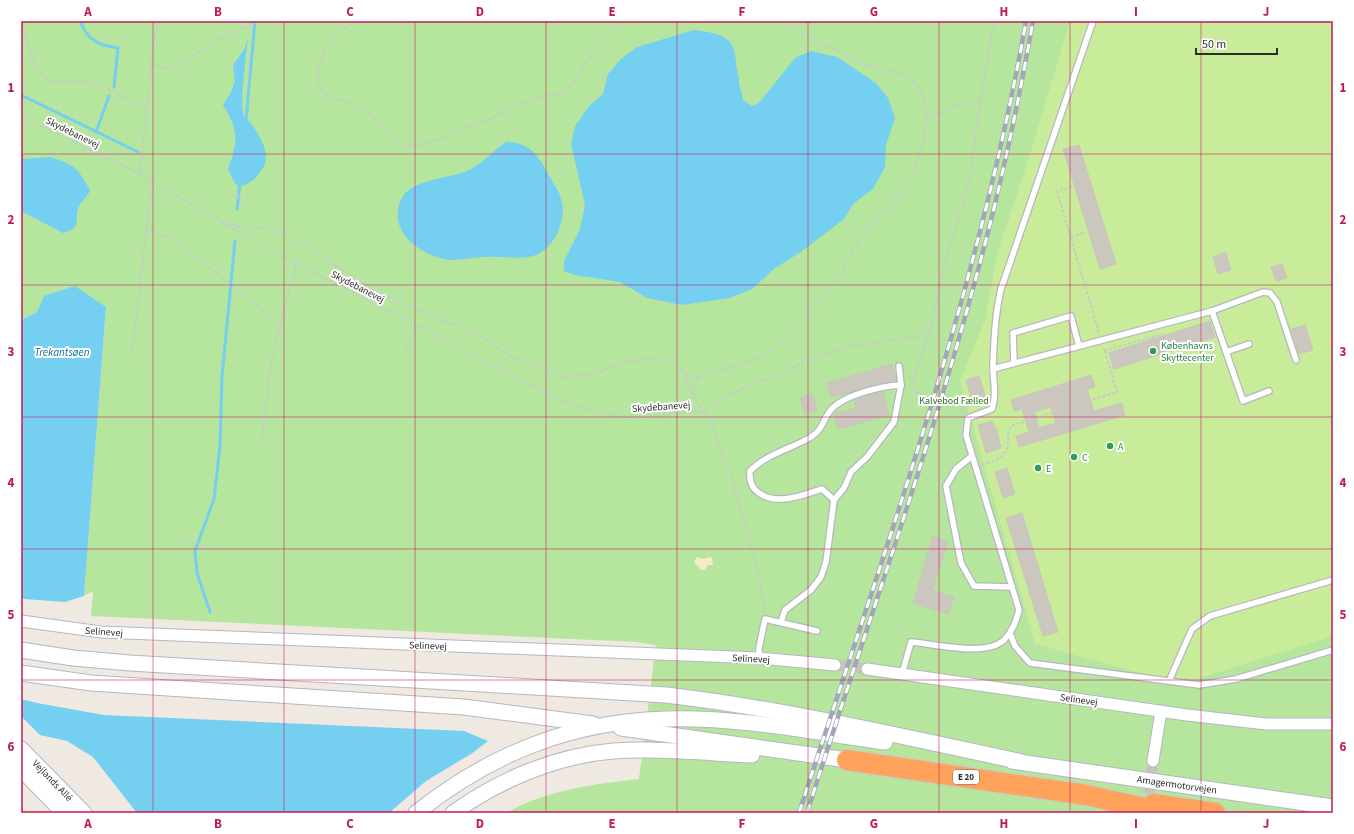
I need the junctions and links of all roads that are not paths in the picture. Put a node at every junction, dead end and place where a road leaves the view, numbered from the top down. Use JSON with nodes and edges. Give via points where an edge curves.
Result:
{"nodes":[{"id":1,"x":1093,"y":21,"type":"edge"},
{"id":2,"x":1212,"y":311,"type":"junction"},
{"id":3,"x":1249,"y":344,"type":"dead end"},
{"id":4,"x":1079,"y":346,"type":"junction"},
{"id":5,"x":1226,"y":352,"type":"junction"},
{"id":6,"x":1296,"y":360,"type":"dead end"},
{"id":7,"x":1014,"y":363,"type":"junction"},
{"id":8,"x":899,"y":366,"type":"dead end"},
{"id":9,"x":993,"y":369,"type":"junction"},
{"id":10,"x":901,"y":385,"type":"junction"},
{"id":11,"x":1269,"y":391,"type":"dead end"},
{"id":12,"x":972,"y":456,"type":"junction"},
{"id":13,"x":834,"y":500,"type":"junction"},
{"id":14,"x":1333,"y":580,"type":"edge"},
{"id":15,"x":1012,"y":587,"type":"junction"},
{"id":16,"x":21,"y":620,"type":"edge"},
{"id":17,"x":781,"y":622,"type":"junction"},
{"id":18,"x":817,"y":631,"type":"dead end"},
{"id":19,"x":1010,"y":633,"type":"junction"},
{"id":20,"x":21,"y":650,"type":"edge"},
{"id":21,"x":1333,"y":650,"type":"edge"},
{"id":22,"x":759,"y":658,"type":"junction"},
{"id":23,"x":835,"y":665,"type":"tunnel mouth"},
{"id":24,"x":867,"y":669,"type":"tunnel mouth"},
{"id":25,"x":21,"y":673,"type":"edge"},
{"id":26,"x":902,"y":674,"type":"junction"},
{"id":27,"x":1169,"y":681,"type":"junction"},
{"id":28,"x":1161,"y":711,"type":"junction"},
{"id":29,"x":1333,"y":724,"type":"edge"},
{"id":30,"x":602,"y":725,"type":"junction"},
{"id":31,"x":21,"y":748,"type":"edge"},
{"id":32,"x":846,"y":760,"type":"junction"},
{"id":33,"x":1154,"y":761,"type":"tunnel mouth"},
{"id":34,"x":1022,"y":762,"type":"junction"},
{"id":35,"x":21,"y":769,"type":"edge"},
{"id":36,"x":1086,"y":795,"type":"junction"},
{"id":37,"x":1333,"y":807,"type":"edge"},
{"id":38,"x":64,"y":813,"type":"edge"},
{"id":39,"x":84,"y":813,"type":"edge"},
{"id":40,"x":416,"y":813,"type":"edge"},
{"id":41,"x":453,"y":813,"type":"edge"},
{"id":42,"x":1167,"y":813,"type":"edge"},
{"id":43,"x":1215,"y":813,"type":"edge"}],
"edges":[{"from":1,"to":9,"type":"lane","via":[[1001,289],[996,310]]},
{"from":2,"to":4,"type":"lane"},
{"from":2,"to":5,"type":"lane"},
{"from":2,"to":6,"type":"lane","via":[[1263,292],[1270,293],[1277,302]]},
{"from":3,"to":5,"type":"lane"},
{"from":4,"to":7,"type":"lane"},
{"from":4,"to":7,"type":"lane","via":[[1071,316],[1013,332]]},
{"from":5,"to":11,"type":"lane","via":[[1244,401]]},
{"from":7,"to":9,"type":"lane"},
{"from":8,"to":10,"type":"lane"},
{"from":9,"to":12,"type":"lane","via":[[996,398],[992,409],[968,418],[966,435]]},
{"from":10,"to":13,"type":"lane","via":[[894,422],[867,457],[851,472],[844,488]]},
{"from":10,"to":13,"type":"lane","via":[[883,387],[837,405],[829,412],[824,424],[815,434],[771,456],[750,472],[750,484],[765,497],[796,497],[822,489]]},
{"from":12,"to":15,"type":"lane"},
{"from":12,"to":15,"type":"lane","via":[[956,469],[946,486],[961,563],[974,586]]},
{"from":13,"to":17,"type":"lane","via":[[826,562],[821,577],[811,590],[785,610]]},
{"from":14,"to":27,"type":"lane","via":[[1210,616],[1192,629]]},
{"from":15,"to":19,"type":"lane","via":[[1019,610]]},
{"from":16,"to":22,"type":"street","name":"Selinevej","via":[[101,632]]},
{"from":17,"to":18,"type":"lane"},
{"from":17,"to":22,"type":"lane","via":[[765,619]]},
{"from":19,"to":26,"type":"lane","via":[[993,647],[980,649],[911,642]]},
{"from":19,"to":27,"type":"lane","via":[[1015,646],[1030,663]]},
{"from":20,"to":34,"type":"street","via":[[130,663],[666,695],[809,717]]},
{"from":21,"to":27,"type":"lane","via":[[1236,679],[1199,685]]},
{"from":22,"to":23,"type":"street","name":"Selinevej"},
{"from":24,"to":26,"type":"street","name":"Selinevej"},
{"from":25,"to":30,"type":"street","via":[[91,683],[464,707]]},
{"from":26,"to":28,"type":"street","name":"Selinevej"},
{"from":28,"to":29,"type":"street","name":"Selinevej","via":[[1266,724]]},
{"from":28,"to":33,"type":"street"},
{"from":30,"to":32,"type":"street"},
{"from":30,"to":34,"type":"street","via":[[665,719],[734,722]]},
{"from":30,"to":40,"type":"street","via":[[544,740],[492,761],[446,789]]},
{"from":31,"to":39,"type":"street","name":"Vejlands Allé"},
{"from":32,"to":36,"type":"highway","number":"E 20"},
{"from":32,"to":41,"type":"street","via":[[649,750],[611,751],[565,759],[519,775],[475,797]]},
{"from":34,"to":37,"type":"street","name":"Amagermotorvejen"},
{"from":35,"to":38,"type":"street","name":"Vejlands Allé"},
{"from":36,"to":42,"type":"highway"},
{"from":36,"to":43,"type":"highway","number":"E 20"}]}
